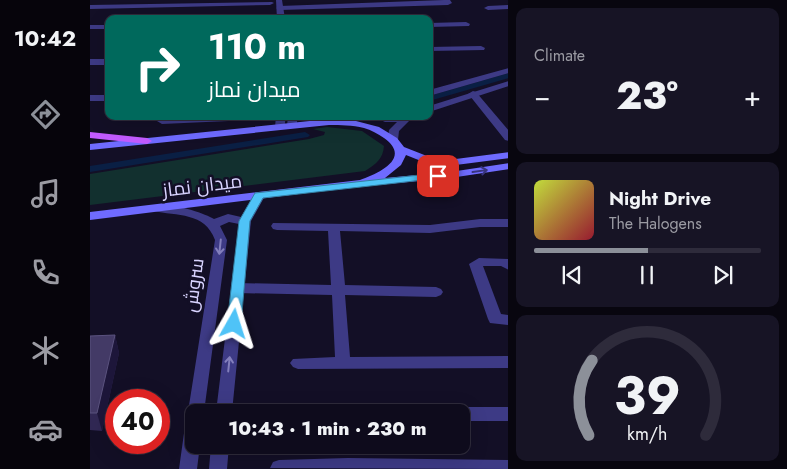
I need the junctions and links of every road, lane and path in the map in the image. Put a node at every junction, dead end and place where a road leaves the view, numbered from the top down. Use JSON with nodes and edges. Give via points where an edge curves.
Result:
{"nodes":[{"id":1,"x":449,"y":2,"type":"edge"},
{"id":2,"x":279,"y":4,"type":"edge"},
{"id":3,"x":271,"y":5,"type":"edge"},
{"id":4,"x":508,"y":7,"type":"edge"},
{"id":5,"x":90,"y":8,"type":"edge"},
{"id":6,"x":488,"y":8,"type":"dead end"},
{"id":7,"x":466,"y":24,"type":"dead end"},
{"id":8,"x":433,"y":25,"type":"edge"},
{"id":9,"x":94,"y":27,"type":"edge"},
{"id":10,"x":94,"y":37,"type":"dead end"},
{"id":11,"x":481,"y":48,"type":"dead end"},
{"id":12,"x":433,"y":49,"type":"edge"},
{"id":13,"x":90,"y":62,"type":"edge"},
{"id":14,"x":105,"y":62,"type":"edge"},
{"id":15,"x":508,"y":70,"type":"edge"},
{"id":16,"x":508,"y":83,"type":"edge"},
{"id":17,"x":433,"y":92,"type":"edge"},
{"id":18,"x":473,"y":94,"type":"junction"},
{"id":19,"x":90,"y":98,"type":"edge"},
{"id":20,"x":105,"y":98,"type":"edge"},
{"id":21,"x":433,"y":108,"type":"edge"},
{"id":22,"x":184,"y":120,"type":"edge"},
{"id":23,"x":336,"y":120,"type":"edge"},
{"id":24,"x":403,"y":120,"type":"edge"},
{"id":25,"x":162,"y":121,"type":"dead end"},
{"id":26,"x":292,"y":121,"type":"edge"},
{"id":27,"x":280,"y":122,"type":"edge"},
{"id":28,"x":329,"y":122,"type":"junction"},
{"id":29,"x":90,"y":135,"type":"edge"},
{"id":30,"x":508,"y":138,"type":"edge"},
{"id":31,"x":147,"y":141,"type":"junction"},
{"id":32,"x":396,"y":144,"type":"junction"},
{"id":33,"x":90,"y":147,"type":"edge"},
{"id":34,"x":508,"y":155,"type":"edge"},
{"id":35,"x":424,"y":159,"type":"junction"},
{"id":36,"x":508,"y":166,"type":"edge"},
{"id":37,"x":425,"y":177,"type":"junction"},
{"id":38,"x":362,"y":183,"type":"junction"},
{"id":39,"x":259,"y":196,"type":"junction"},
{"id":40,"x":157,"y":208,"type":"junction"},
{"id":41,"x":90,"y":216,"type":"edge"},
{"id":42,"x":245,"y":221,"type":"junction"},
{"id":43,"x":508,"y":223,"type":"edge"},
{"id":44,"x":213,"y":224,"type":"junction"},
{"id":45,"x":277,"y":226,"type":"dead end"},
{"id":46,"x":334,"y":227,"type":"junction"},
{"id":47,"x":508,"y":266,"type":"edge"},
{"id":48,"x":238,"y":288,"type":"junction"},
{"id":49,"x":338,"y":290,"type":"junction"},
{"id":50,"x":436,"y":292,"type":"dead end"},
{"id":51,"x":508,"y":320,"type":"edge"},
{"id":52,"x":343,"y":362,"type":"junction"},
{"id":53,"x":508,"y":362,"type":"edge"},
{"id":54,"x":298,"y":363,"type":"dead end"},
{"id":55,"x":197,"y":404,"type":"edge"},
{"id":56,"x":225,"y":404,"type":"edge"},
{"id":57,"x":470,"y":414,"type":"edge"},
{"id":58,"x":508,"y":414,"type":"edge"},
{"id":59,"x":190,"y":454,"type":"edge"},
{"id":60,"x":219,"y":454,"type":"edge"},
{"id":61,"x":279,"y":468,"type":"edge"},
{"id":62,"x":348,"y":468,"type":"edge"},
{"id":63,"x":508,"y":468,"type":"edge"},
{"id":64,"x":188,"y":469,"type":"edge"},
{"id":65,"x":218,"y":469,"type":"edge"}],
"edges":[{"from":1,"to":2,"type":"street","via":[[421,10],[420,5]]},
{"from":3,"to":5,"type":"street"},
{"from":4,"to":6,"type":"street"},
{"from":7,"to":8,"type":"street"},
{"from":9,"to":10,"type":"street"},
{"from":11,"to":12,"type":"street"},
{"from":13,"to":14,"type":"street"},
{"from":15,"to":17,"type":"street"},
{"from":16,"to":18,"type":"street"},
{"from":18,"to":21,"type":"street"},
{"from":18,"to":30,"type":"street"},
{"from":19,"to":20,"type":"street"},
{"from":22,"to":25,"type":"street"},
{"from":23,"to":28,"type":"street"},
{"from":24,"to":32,"type":"street","via":[[394,130]]},
{"from":26,"to":27,"type":"main road"},
{"from":26,"to":28,"type":"main road"},
{"from":27,"to":31,"type":"main road"},
{"from":28,"to":32,"type":"main road","via":[[366,125],[381,131]]},
{"from":29,"to":31,"type":"main road"},
{"from":31,"to":33,"type":"main road"},
{"from":32,"to":35,"type":"main road"},
{"from":32,"to":38,"type":"main road","name":"میدان نماز","via":[[399,160],[393,170]]},
{"from":34,"to":35,"type":"main road","via":[[448,163]]},
{"from":35,"to":37,"type":"main road","via":[[417,167]]},
{"from":37,"to":36,"type":"main road","one_way":true},
{"from":37,"to":38,"type":"main road"},
{"from":38,"to":39,"type":"main road","name":"میدان نماز"},
{"from":39,"to":40,"type":"main road","name":"میدان نماز"},
{"from":39,"to":42,"type":"street"},
{"from":40,"to":41,"type":"main road","name":"میدان نماز"},
{"from":40,"to":44,"type":"street","via":[[198,215]]},
{"from":42,"to":44,"type":"street","via":[[228,218]]},
{"from":42,"to":48,"type":"street"},
{"from":43,"to":46,"type":"street","via":[[430,229]]},
{"from":44,"to":55,"type":"street","name":"سروش","one_way":true,"via":[[221,240]]},
{"from":45,"to":46,"type":"street"},
{"from":46,"to":49,"type":"street"},
{"from":47,"to":51,"type":"street","via":[[504,262],[476,264],[495,319]]},
{"from":48,"to":49,"type":"street"},
{"from":56,"to":48,"type":"street","one_way":true},
{"from":49,"to":50,"type":"street"},
{"from":49,"to":52,"type":"street"},
{"from":52,"to":53,"type":"street"},
{"from":52,"to":54,"type":"street"},
{"from":57,"to":58,"type":"street"},
{"from":59,"to":64,"type":"street"},
{"from":60,"to":65,"type":"street"},
{"from":61,"to":62,"type":"street"},
{"from":62,"to":63,"type":"street"}]}
